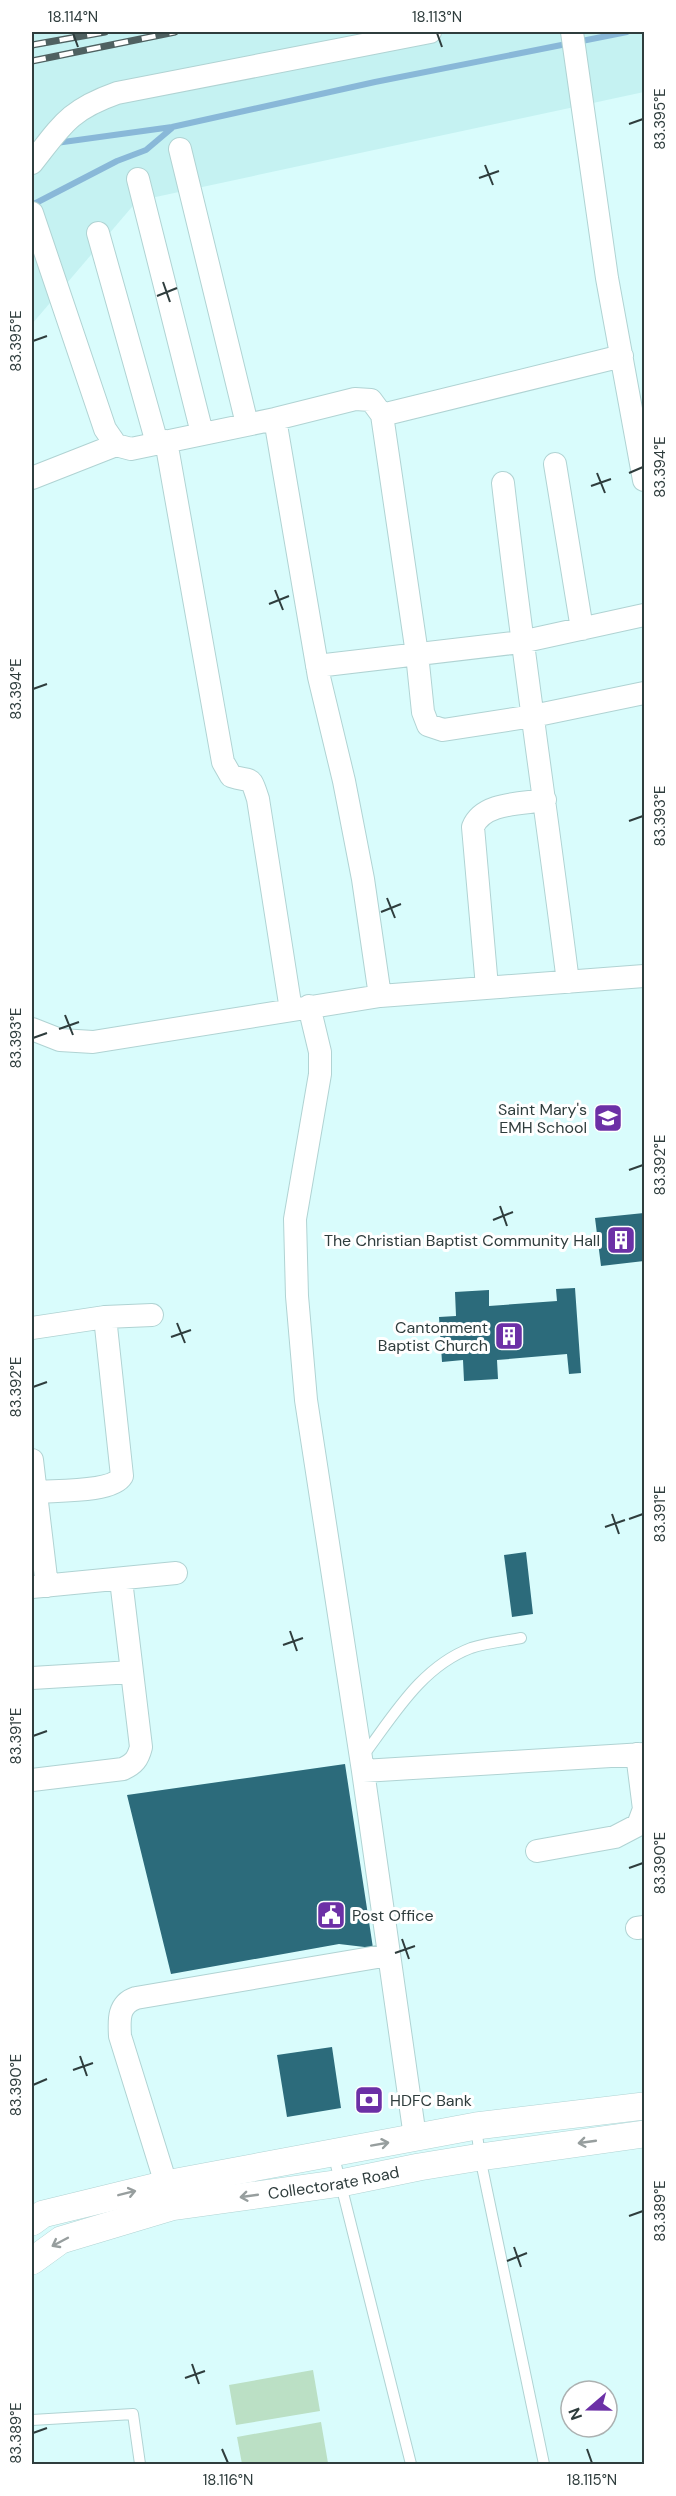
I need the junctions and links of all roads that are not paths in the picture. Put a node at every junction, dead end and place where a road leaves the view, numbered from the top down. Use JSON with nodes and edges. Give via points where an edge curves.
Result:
{"nodes":[{"id":1,"x":430,"y":32,"type":"edge"},
{"id":2,"x":572,"y":32,"type":"edge"},
{"id":3,"x":180,"y":149,"type":"dead end"},
{"id":4,"x":34,"y":160,"type":"edge"},
{"id":5,"x":138,"y":179,"type":"dead end"},
{"id":6,"x":33,"y":216,"type":"edge"},
{"id":7,"x":98,"y":233,"type":"dead end"},
{"id":8,"x":622,"y":356,"type":"junction"},
{"id":9,"x":382,"y":414,"type":"junction"},
{"id":10,"x":275,"y":419,"type":"junction"},
{"id":11,"x":247,"y":424,"type":"junction"},
{"id":12,"x":202,"y":433,"type":"junction"},
{"id":13,"x":161,"y":442,"type":"junction"},
{"id":14,"x":642,"y":443,"type":"edge"},
{"id":15,"x":116,"y":445,"type":"junction"},
{"id":16,"x":555,"y":465,"type":"dead end"},
{"id":17,"x":32,"y":478,"type":"edge"},
{"id":18,"x":645,"y":480,"type":"edge"},
{"id":19,"x":502,"y":483,"type":"dead end"},
{"id":20,"x":645,"y":615,"type":"edge"},
{"id":21,"x":582,"y":629,"type":"junction"},
{"id":22,"x":521,"y":642,"type":"junction"},
{"id":23,"x":417,"y":654,"type":"junction"},
{"id":24,"x":317,"y":666,"type":"junction"},
{"id":25,"x":645,"y":693,"type":"edge"},
{"id":26,"x":533,"y":716,"type":"junction"},
{"id":27,"x":546,"y":800,"type":"junction"},
{"id":28,"x":645,"y":976,"type":"edge"},
{"id":29,"x":568,"y":982,"type":"junction"},
{"id":30,"x":487,"y":987,"type":"junction"},
{"id":31,"x":380,"y":996,"type":"junction"},
{"id":32,"x":300,"y":1008,"type":"junction"},
{"id":33,"x":32,"y":1029,"type":"edge"},
{"id":34,"x":152,"y":1315,"type":"dead end"},
{"id":35,"x":105,"y":1317,"type":"junction"},
{"id":36,"x":32,"y":1328,"type":"edge"},
{"id":37,"x":32,"y":1460,"type":"edge"},
{"id":38,"x":35,"y":1492,"type":"junction"},
{"id":39,"x":176,"y":1574,"type":"dead end"},
{"id":40,"x":121,"y":1580,"type":"junction"},
{"id":41,"x":39,"y":1586,"type":"edge"},
{"id":42,"x":521,"y":1638,"type":"dead end"},
{"id":43,"x":132,"y":1672,"type":"junction"},
{"id":44,"x":32,"y":1678,"type":"edge"},
{"id":45,"x":641,"y":1754,"type":"edge"},
{"id":46,"x":362,"y":1764,"type":"junction"},
{"id":47,"x":32,"y":1780,"type":"edge"},
{"id":48,"x":644,"y":1818,"type":"edge"},
{"id":49,"x":537,"y":1851,"type":"dead end"},
{"id":50,"x":389,"y":1954,"type":"junction"},
{"id":51,"x":645,"y":2106,"type":"edge"},
{"id":52,"x":476,"y":2126,"type":"junction"},
{"id":53,"x":645,"y":2134,"type":"edge"},
{"id":54,"x":415,"y":2138,"type":"junction"},
{"id":55,"x":333,"y":2152,"type":"junction"},
{"id":56,"x":480,"y":2157,"type":"junction"},
{"id":57,"x":341,"y":2183,"type":"junction"},
{"id":58,"x":166,"y":2184,"type":"junction"},
{"id":59,"x":32,"y":2222,"type":"edge"},
{"id":60,"x":32,"y":2261,"type":"edge"},
{"id":61,"x":32,"y":2420,"type":"edge"},
{"id":62,"x":140,"y":2464,"type":"edge"},
{"id":63,"x":411,"y":2464,"type":"edge"},
{"id":64,"x":544,"y":2464,"type":"edge"}],
"edges":[{"from":1,"to":4,"type":"street","via":[[117,93],[78,110]]},
{"from":2,"to":8,"type":"street"},
{"from":3,"to":11,"type":"street"},
{"from":5,"to":12,"type":"street"},
{"from":6,"to":15,"type":"street","via":[[105,429]]},
{"from":7,"to":13,"type":"street"},
{"from":8,"to":9,"type":"street"},
{"from":8,"to":14,"type":"street"},
{"from":9,"to":10,"type":"street","via":[[371,400],[363,398]]},
{"from":9,"to":23,"type":"street"},
{"from":10,"to":11,"type":"street"},
{"from":10,"to":24,"type":"street"},
{"from":11,"to":12,"type":"street"},
{"from":12,"to":13,"type":"street"},
{"from":13,"to":15,"type":"street","via":[[131,449]]},
{"from":13,"to":32,"type":"street","via":[[223,762],[231,776],[252,781],[258,799]]},
{"from":14,"to":18,"type":"street"},
{"from":15,"to":17,"type":"street"},
{"from":16,"to":21,"type":"street"},
{"from":19,"to":22,"type":"street"},
{"from":20,"to":21,"type":"street"},
{"from":21,"to":22,"type":"street"},
{"from":22,"to":23,"type":"street"},
{"from":22,"to":26,"type":"street"},
{"from":23,"to":24,"type":"street"},
{"from":23,"to":26,"type":"street","via":[[423,712],[428,725],[435,729]]},
{"from":24,"to":31,"type":"street","via":[[346,792]]},
{"from":25,"to":26,"type":"street"},
{"from":26,"to":27,"type":"street"},
{"from":27,"to":29,"type":"street"},
{"from":27,"to":30,"type":"street","via":[[491,809],[481,814],[473,827]]},
{"from":28,"to":29,"type":"street"},
{"from":29,"to":30,"type":"street"},
{"from":30,"to":31,"type":"street"},
{"from":31,"to":32,"type":"street"},
{"from":32,"to":33,"type":"street","via":[[93,1042],[60,1040]]},
{"from":32,"to":46,"type":"street","via":[[320,1052],[320,1074],[296,1219],[297,1296],[306,1400]]},
{"from":34,"to":35,"type":"street"},
{"from":35,"to":36,"type":"street"},
{"from":35,"to":38,"type":"street","via":[[122,1476],[105,1487]]},
{"from":37,"to":38,"type":"street"},
{"from":38,"to":41,"type":"street"},
{"from":39,"to":40,"type":"street"},
{"from":40,"to":41,"type":"street"},
{"from":40,"to":43,"type":"street"},
{"from":42,"to":46,"type":"lane","via":[[473,1647],[432,1669],[412,1691]]},
{"from":43,"to":44,"type":"street"},
{"from":43,"to":47,"type":"street","via":[[141,1747],[132,1765]]},
{"from":45,"to":46,"type":"street"},
{"from":45,"to":48,"type":"street"},
{"from":46,"to":50,"type":"street"},
{"from":48,"to":49,"type":"street","via":[[631,1831],[615,1837]]},
{"from":50,"to":54,"type":"street"},
{"from":50,"to":58,"type":"street","via":[[128,2000],[121,2010],[120,2037]]},
{"from":51,"to":52,"type":"street","name":"Collectorate Road"},
{"from":52,"to":54,"type":"street","name":"Collectorate Road"},
{"from":52,"to":56,"type":"lane"},
{"from":53,"to":56,"type":"street","name":"Collectorate Road","one_way":true},
{"from":55,"to":54,"type":"street","name":"Collectorate Road","one_way":true},
{"from":55,"to":57,"type":"lane"},
{"from":55,"to":58,"type":"street","name":"Collectorate Road"},
{"from":56,"to":57,"type":"street","name":"Collectorate Road"},
{"from":56,"to":64,"type":"lane"},
{"from":57,"to":60,"type":"street","name":"Collectorate Road","one_way":true,"via":[[171,2207],[61,2240]]},
{"from":57,"to":63,"type":"lane"},
{"from":59,"to":58,"type":"street","name":"Collectorate Road","one_way":true,"via":[[43,2214]]},
{"from":61,"to":62,"type":"lane","via":[[134,2414]]}]}
